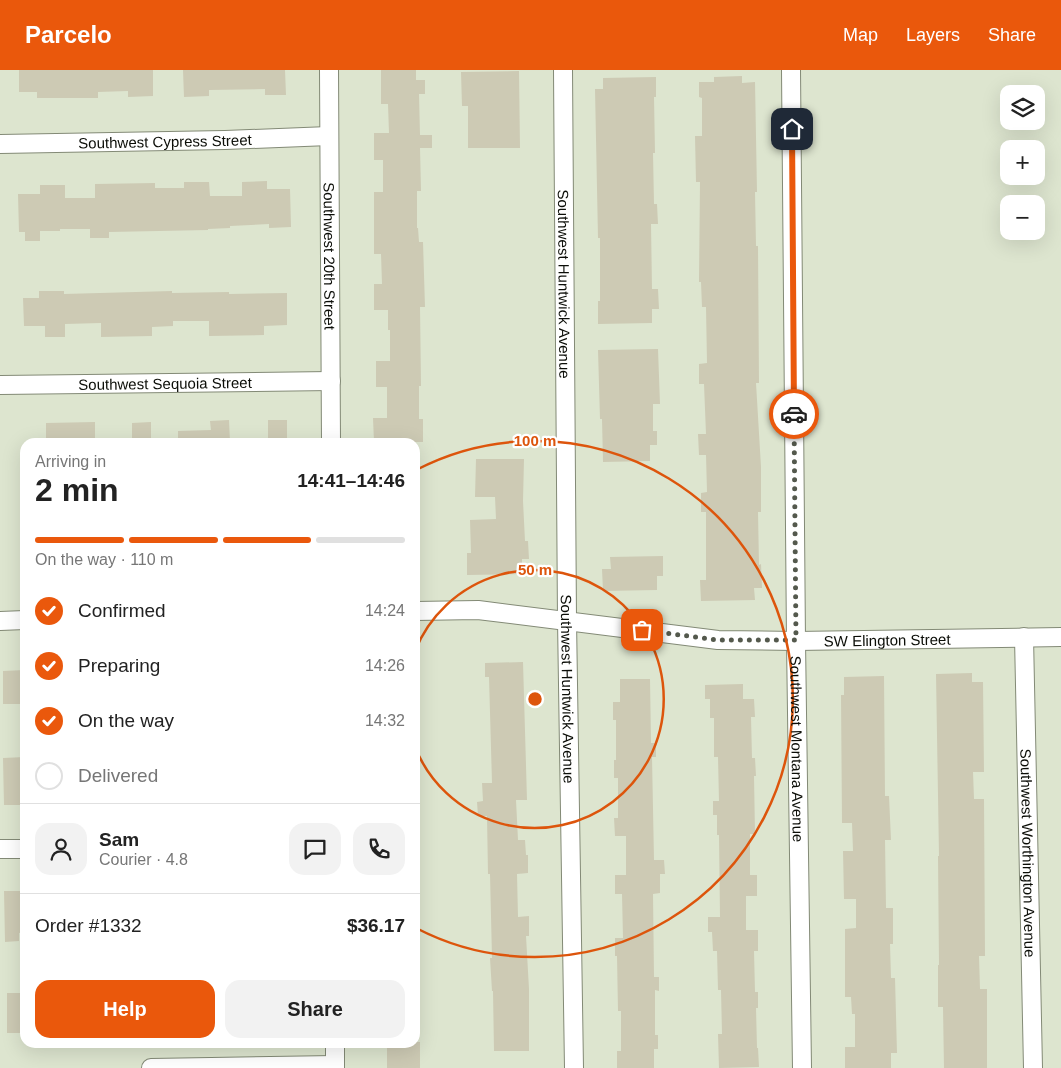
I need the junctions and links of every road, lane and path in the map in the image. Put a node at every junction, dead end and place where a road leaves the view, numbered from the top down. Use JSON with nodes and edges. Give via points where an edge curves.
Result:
{"nodes":[{"id":1,"x":329,"y":70,"type":"edge"},
{"id":2,"x":563,"y":70,"type":"edge"},
{"id":3,"x":791,"y":70,"type":"edge"},
{"id":4,"x":329,"y":136,"type":"junction"},
{"id":5,"x":0,"y":144,"type":"edge"},
{"id":6,"x":331,"y":381,"type":"junction"},
{"id":7,"x":0,"y":385,"type":"edge"},
{"id":8,"x":331,"y":438,"type":"edge"},
{"id":9,"x":420,"y":611,"type":"edge"},
{"id":10,"x":20,"y":620,"type":"edge"},
{"id":11,"x":567,"y":620,"type":"junction"},
{"id":12,"x":0,"y":621,"type":"edge"},
{"id":13,"x":1061,"y":637,"type":"edge"},
{"id":14,"x":1024,"y":638,"type":"junction"},
{"id":15,"x":796,"y":640,"type":"junction"},
{"id":16,"x":0,"y":849,"type":"edge"},
{"id":17,"x":20,"y":849,"type":"edge"},
{"id":18,"x":335,"y":1048,"type":"edge"},
{"id":19,"x":335,"y":1066,"type":"edge"},
{"id":20,"x":151,"y":1068,"type":"edge"},
{"id":21,"x":574,"y":1068,"type":"edge"},
{"id":22,"x":802,"y":1068,"type":"edge"},
{"id":23,"x":1033,"y":1068,"type":"edge"}],
"edges":[{"from":1,"to":4,"type":"street","name":"Southwest 20th Street"},
{"from":2,"to":11,"type":"street","name":"Southwest Huntwick Avenue"},
{"from":3,"to":15,"type":"street","name":"Southwest Montana Avenue"},
{"from":4,"to":5,"type":"street","name":"Southwest Cypress Street"},
{"from":4,"to":6,"type":"street","name":"Southwest 20th Street"},
{"from":6,"to":7,"type":"street","name":"Southwest Sequoia Street"},
{"from":6,"to":8,"type":"street","name":"Southwest 20th Street"},
{"from":9,"to":11,"type":"street","name":"SW Elington Street","via":[[478,610]]},
{"from":10,"to":12,"type":"street"},
{"from":11,"to":15,"type":"street","name":"SW Elington Street","via":[[718,640]]},
{"from":11,"to":21,"type":"street","name":"Southwest Huntwick Avenue"},
{"from":13,"to":14,"type":"street","name":"SW Elington Street"},
{"from":14,"to":15,"type":"street","name":"SW Elington Street"},
{"from":14,"to":23,"type":"street","name":"Southwest Worthington Avenue"},
{"from":15,"to":22,"type":"street","name":"Southwest Montana Avenue"},
{"from":16,"to":17,"type":"street"},
{"from":18,"to":19,"type":"street"},
{"from":19,"to":20,"type":"street"}]}
